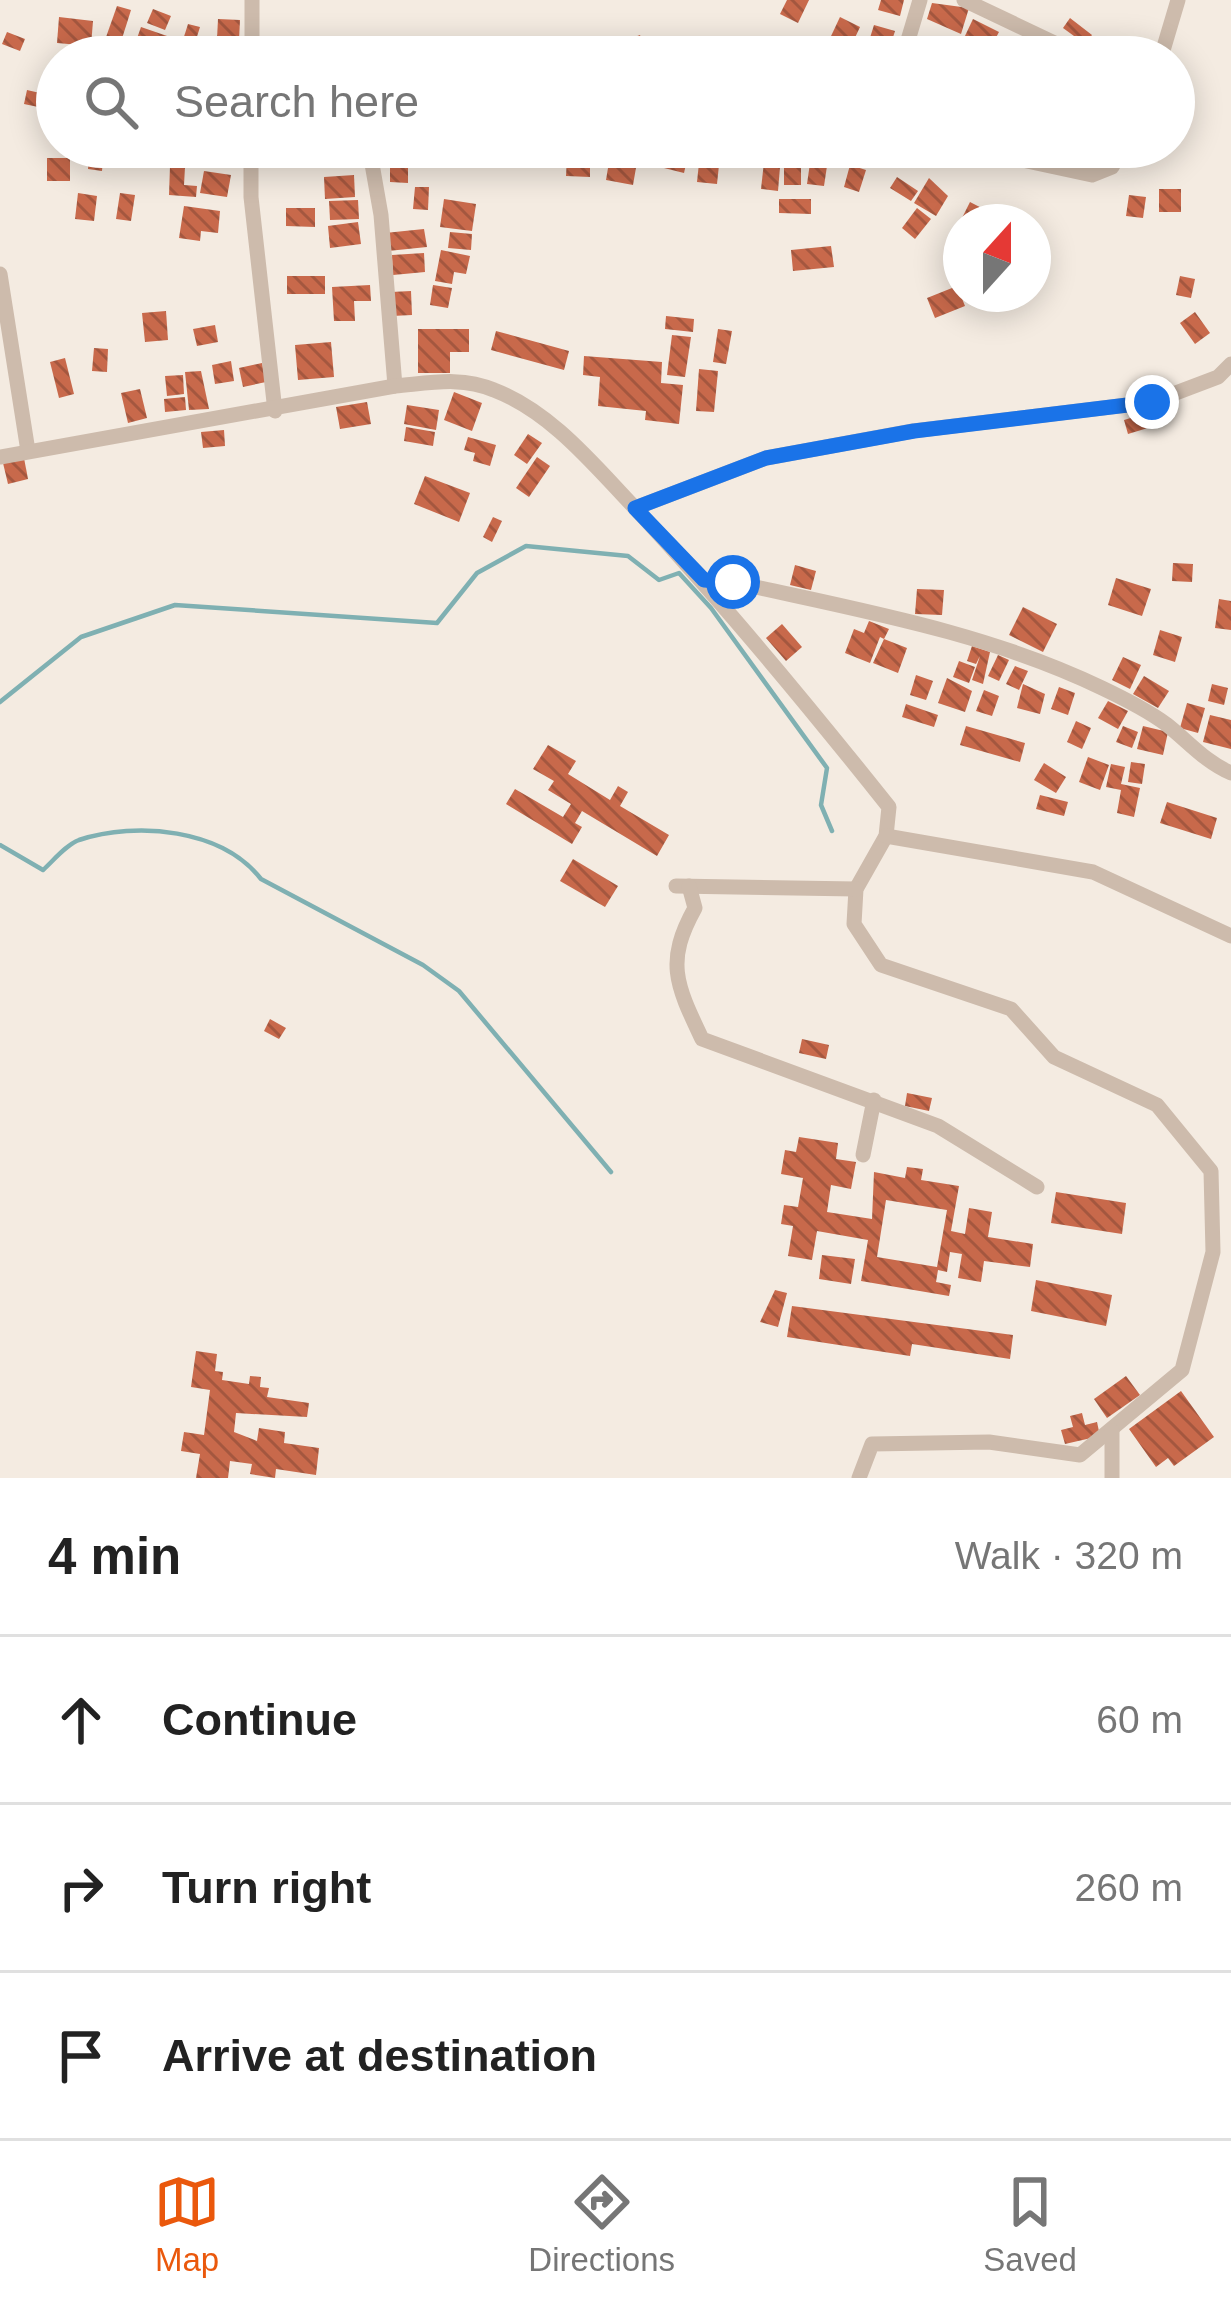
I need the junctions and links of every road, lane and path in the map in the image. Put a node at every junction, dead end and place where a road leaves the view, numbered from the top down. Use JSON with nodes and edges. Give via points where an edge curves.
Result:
{"nodes":[{"id":1,"x":253,"y":0,"type":"edge"},
{"id":2,"x":920,"y":0,"type":"edge"},
{"id":3,"x":964,"y":0,"type":"edge"},
{"id":4,"x":1178,"y":0,"type":"edge"},
{"id":5,"x":252,"y":36,"type":"edge"},
{"id":6,"x":909,"y":36,"type":"edge"},
{"id":7,"x":1040,"y":36,"type":"edge"},
{"id":8,"x":1167,"y":36,"type":"edge"},
{"id":9,"x":251,"y":168,"type":"edge"},
{"id":10,"x":373,"y":168,"type":"edge"},
{"id":11,"x":1060,"y":168,"type":"edge"},
{"id":12,"x":1110,"y":168,"type":"edge"},
{"id":13,"x":0,"y":274,"type":"edge"},
{"id":14,"x":1231,"y":364,"type":"edge"},
{"id":15,"x":395,"y":386,"type":"junction"},
{"id":16,"x":275,"y":411,"type":"junction"},
{"id":17,"x":28,"y":451,"type":"junction"},
{"id":18,"x":0,"y":457,"type":"edge"},
{"id":19,"x":635,"y":508,"type":"junction"},
{"id":20,"x":704,"y":580,"type":"junction"},
{"id":21,"x":1231,"y":773,"type":"edge"},
{"id":22,"x":886,"y":836,"type":"junction"},
{"id":23,"x":856,"y":889,"type":"junction"},
{"id":24,"x":1231,"y":936,"type":"edge"},
{"id":25,"x":874,"y":1100,"type":"junction"},
{"id":26,"x":863,"y":1155,"type":"dead end"},
{"id":27,"x":1037,"y":1187,"type":"dead end"},
{"id":28,"x":1112,"y":1431,"type":"junction"},
{"id":29,"x":859,"y":1478,"type":"edge"},
{"id":30,"x":1112,"y":1478,"type":"edge"}],
"edges":[{"from":1,"to":5,"type":"street"},
{"from":2,"to":6,"type":"street"},
{"from":3,"to":7,"type":"street"},
{"from":4,"to":8,"type":"street"},
{"from":9,"to":16,"type":"street"},
{"from":10,"to":15,"type":"street"},
{"from":11,"to":12,"type":"street","via":[[1092,175]]},
{"from":13,"to":17,"type":"street"},
{"from":14,"to":19,"type":"street","via":[[1218,377],[1152,402],[766,458]]},
{"from":15,"to":16,"type":"street"},
{"from":15,"to":19,"type":"street","via":[[461,380],[497,391],[540,416]]},
{"from":16,"to":17,"type":"street"},
{"from":17,"to":18,"type":"street"},
{"from":19,"to":20,"type":"street"},
{"from":20,"to":21,"type":"street","via":[[928,625],[1015,652],[1103,688]]},
{"from":20,"to":22,"type":"street","via":[[889,807]]},
{"from":22,"to":23,"type":"street"},
{"from":22,"to":24,"type":"street","via":[[1093,872]]},
{"from":23,"to":25,"type":"street","via":[[682,886],[695,908],[674,952],[701,1039]]},
{"from":23,"to":28,"type":"street","via":[[854,924],[881,965],[1011,1010],[1054,1058],[1157,1105],[1211,1171],[1213,1252],[1182,1370]]},
{"from":25,"to":26,"type":"street"},
{"from":25,"to":27,"type":"street","via":[[938,1126]]},
{"from":28,"to":29,"type":"street","via":[[1080,1455],[989,1442],[872,1444]]},
{"from":28,"to":30,"type":"street"}]}
